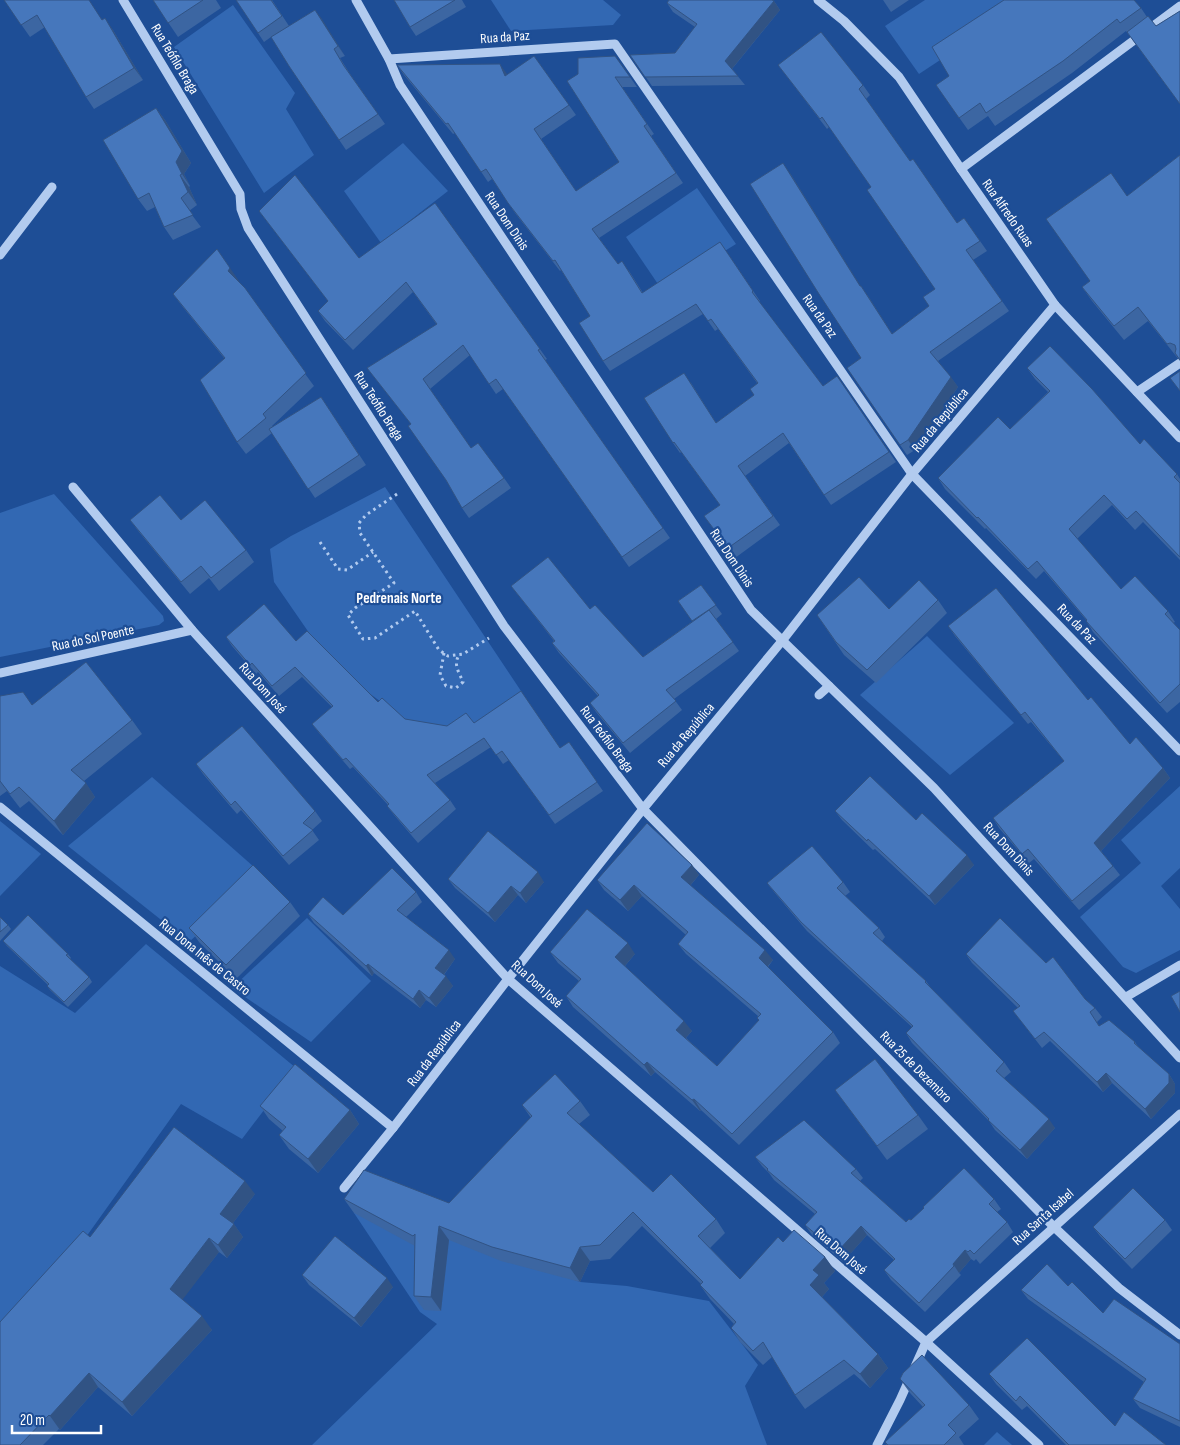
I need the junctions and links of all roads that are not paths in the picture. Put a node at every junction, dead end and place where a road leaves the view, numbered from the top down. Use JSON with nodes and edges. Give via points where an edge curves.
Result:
{"nodes":[{"id":1,"x":123,"y":0,"type":"edge"},
{"id":2,"x":356,"y":0,"type":"edge"},
{"id":3,"x":818,"y":0,"type":"edge"},
{"id":4,"x":1180,"y":6,"type":"edge"},
{"id":5,"x":389,"y":59,"type":"junction"},
{"id":6,"x":960,"y":169,"type":"junction"},
{"id":7,"x":52,"y":186,"type":"dead end"},
{"id":8,"x":0,"y":255,"type":"edge"},
{"id":9,"x":1055,"y":305,"type":"junction"},
{"id":10,"x":1180,"y":363,"type":"edge"},
{"id":11,"x":1137,"y":392,"type":"junction"},
{"id":12,"x":1180,"y":438,"type":"edge"},
{"id":13,"x":912,"y":474,"type":"junction"},
{"id":14,"x":73,"y":487,"type":"dead end"},
{"id":15,"x":192,"y":630,"type":"junction"},
{"id":16,"x":782,"y":641,"type":"junction"},
{"id":17,"x":0,"y":672,"type":"edge"},
{"id":18,"x":828,"y":686,"type":"junction"},
{"id":19,"x":820,"y":695,"type":"dead end"},
{"id":20,"x":1180,"y":751,"type":"edge"},
{"id":21,"x":0,"y":807,"type":"edge"},
{"id":22,"x":643,"y":809,"type":"junction"},
{"id":23,"x":1180,"y":965,"type":"edge"},
{"id":24,"x":508,"y":979,"type":"junction"},
{"id":25,"x":1126,"y":997,"type":"junction"},
{"id":26,"x":1180,"y":1058,"type":"edge"},
{"id":27,"x":1180,"y":1114,"type":"edge"},
{"id":28,"x":393,"y":1128,"type":"junction"},
{"id":29,"x":344,"y":1188,"type":"dead end"},
{"id":30,"x":1053,"y":1226,"type":"junction"},
{"id":31,"x":1180,"y":1335,"type":"edge"},
{"id":32,"x":926,"y":1342,"type":"junction"},
{"id":33,"x":877,"y":1445,"type":"edge"},
{"id":34,"x":1039,"y":1445,"type":"edge"}],
"edges":[{"from":1,"to":22,"type":"street","name":"Rua Teófilo Braga","via":[[240,194],[248,228],[412,484],[504,626]]},
{"from":2,"to":5,"type":"street","name":"Rua Dom Dinis"},
{"from":3,"to":6,"type":"street","name":"Rua Alfredo Ruas","via":[[899,76]]},
{"from":4,"to":6,"type":"street"},
{"from":5,"to":13,"type":"street","name":"Rua da Paz","via":[[616,44]]},
{"from":5,"to":16,"type":"street","name":"Rua Dom Dinis","via":[[400,86],[751,610]]},
{"from":6,"to":9,"type":"street","name":"Rua Alfredo Ruas"},
{"from":7,"to":8,"type":"street"},
{"from":9,"to":11,"type":"street","name":"Rua Alfredo Ruas"},
{"from":9,"to":13,"type":"street","name":"Rua da República"},
{"from":10,"to":11,"type":"street"},
{"from":11,"to":12,"type":"street","name":"Rua Alfredo Ruas"},
{"from":13,"to":16,"type":"street","name":"Rua da República"},
{"from":13,"to":20,"type":"street","name":"Rua da Paz"},
{"from":14,"to":15,"type":"street","name":"Rua Dom José"},
{"from":15,"to":17,"type":"street","name":"Rua do Sol Poente"},
{"from":15,"to":24,"type":"street","name":"Rua Dom José"},
{"from":16,"to":18,"type":"street","name":"Rua Dom Dinis"},
{"from":16,"to":22,"type":"street","name":"Rua da República"},
{"from":18,"to":19,"type":"street"},
{"from":18,"to":25,"type":"street","name":"Rua Dom Dinis","via":[[934,788]]},
{"from":21,"to":28,"type":"street","name":"Rua Dona Inês de Castro"},
{"from":22,"to":24,"type":"street","name":"Rua da República"},
{"from":22,"to":30,"type":"street","name":"Rua 25 de Dezembro"},
{"from":23,"to":25,"type":"street"},
{"from":24,"to":28,"type":"street","name":"Rua da República"},
{"from":24,"to":32,"type":"street","name":"Rua Dom José"},
{"from":25,"to":26,"type":"street","name":"Rua Dom Dinis"},
{"from":27,"to":30,"type":"street","name":"Rua Santa Isabel"},
{"from":28,"to":29,"type":"street","name":"Rua da República"},
{"from":30,"to":31,"type":"street","name":"Rua 25 de Dezembro","via":[[1119,1288]]},
{"from":30,"to":32,"type":"street","name":"Rua Santa Isabel"},
{"from":32,"to":33,"type":"street"},
{"from":32,"to":34,"type":"street","name":"Rua Dom José"}]}
